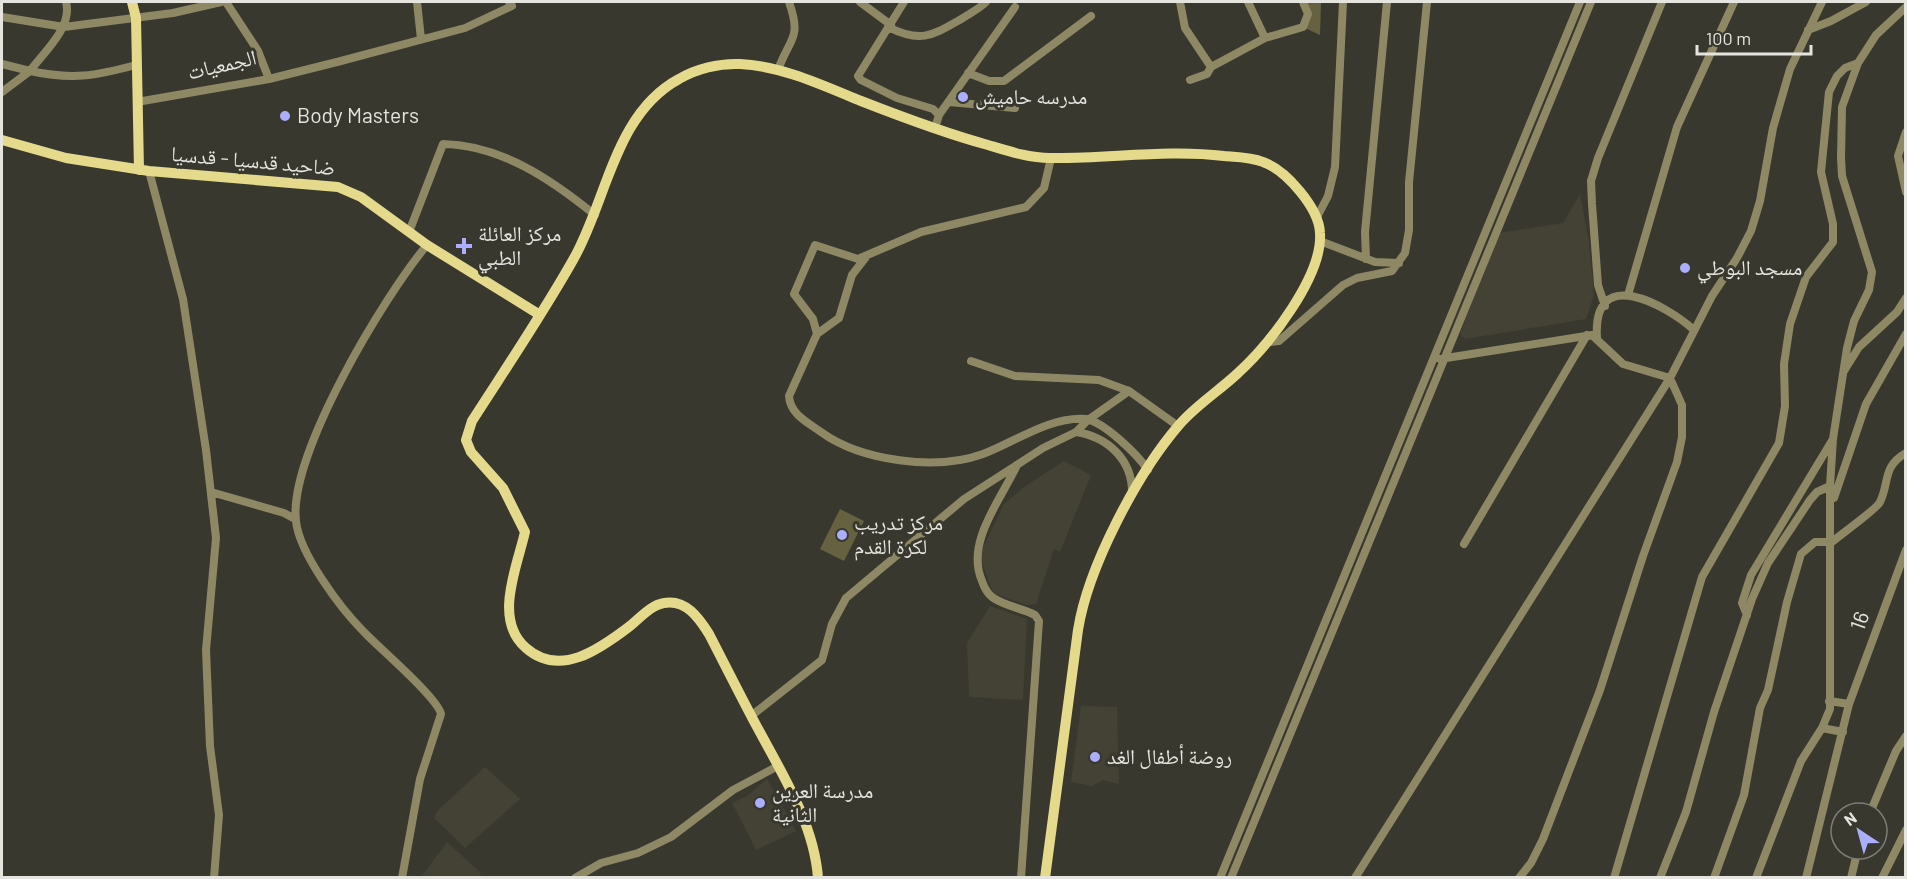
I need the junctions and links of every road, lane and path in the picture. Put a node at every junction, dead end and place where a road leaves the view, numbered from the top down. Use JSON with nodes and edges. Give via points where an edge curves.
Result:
{"nodes":[{"id":1,"x":66,"y":2,"type":"edge"},
{"id":2,"x":132,"y":2,"type":"edge"},
{"id":3,"x":221,"y":2,"type":"edge"},
{"id":4,"x":226,"y":2,"type":"edge"},
{"id":5,"x":417,"y":2,"type":"edge"},
{"id":6,"x":509,"y":2,"type":"edge"},
{"id":7,"x":789,"y":2,"type":"edge"},
{"id":8,"x":860,"y":2,"type":"edge"},
{"id":9,"x":904,"y":2,"type":"edge"},
{"id":10,"x":986,"y":2,"type":"edge"},
{"id":11,"x":1180,"y":2,"type":"edge"},
{"id":12,"x":1248,"y":2,"type":"edge"},
{"id":13,"x":1303,"y":2,"type":"edge"},
{"id":14,"x":1343,"y":2,"type":"edge"},
{"id":15,"x":1387,"y":2,"type":"edge"},
{"id":16,"x":1427,"y":2,"type":"edge"},
{"id":17,"x":1580,"y":2,"type":"edge"},
{"id":18,"x":1591,"y":2,"type":"edge"},
{"id":19,"x":1662,"y":2,"type":"edge"},
{"id":20,"x":1734,"y":2,"type":"edge"},
{"id":21,"x":1822,"y":2,"type":"edge"},
{"id":22,"x":1866,"y":2,"type":"edge"},
{"id":23,"x":1015,"y":7,"type":"dead end"},
{"id":24,"x":1905,"y":7,"type":"edge"},
{"id":25,"x":2,"y":16,"type":"edge"},
{"id":26,"x":1091,"y":16,"type":"dead end"},
{"id":27,"x":136,"y":18,"type":"junction"},
{"id":28,"x":890,"y":26,"type":"junction"},
{"id":29,"x":64,"y":27,"type":"junction"},
{"id":30,"x":1808,"y":30,"type":"junction"},
{"id":31,"x":1265,"y":38,"type":"junction"},
{"id":32,"x":421,"y":39,"type":"junction"},
{"id":33,"x":1858,"y":63,"type":"junction"},
{"id":34,"x":2,"y":64,"type":"edge"},
{"id":35,"x":136,"y":65,"type":"junction"},
{"id":36,"x":1211,"y":67,"type":"junction"},
{"id":37,"x":778,"y":70,"type":"junction"},
{"id":38,"x":30,"y":71,"type":"junction"},
{"id":39,"x":968,"y":73,"type":"junction"},
{"id":40,"x":269,"y":79,"type":"junction"},
{"id":41,"x":1190,"y":80,"type":"dead end"},
{"id":42,"x":2,"y":92,"type":"edge"},
{"id":43,"x":137,"y":102,"type":"junction"},
{"id":44,"x":949,"y":102,"type":"junction"},
{"id":45,"x":1016,"y":108,"type":"dead end"},
{"id":46,"x":939,"y":115,"type":"junction"},
{"id":47,"x":935,"y":128,"type":"junction"},
{"id":48,"x":1905,"y":132,"type":"edge"},
{"id":49,"x":2,"y":140,"type":"edge"},
{"id":50,"x":1051,"y":158,"type":"junction"},
{"id":51,"x":144,"y":170,"type":"junction"},
{"id":52,"x":1905,"y":192,"type":"edge"},
{"id":53,"x":595,"y":215,"type":"junction"},
{"id":54,"x":1317,"y":217,"type":"junction"},
{"id":55,"x":409,"y":232,"type":"junction"},
{"id":56,"x":1320,"y":241,"type":"junction"},
{"id":57,"x":428,"y":245,"type":"junction"},
{"id":58,"x":866,"y":257,"type":"junction"},
{"id":59,"x":1366,"y":259,"type":"junction"},
{"id":60,"x":1399,"y":263,"type":"junction"},
{"id":61,"x":1628,"y":295,"type":"junction"},
{"id":62,"x":1905,"y":298,"type":"edge"},
{"id":63,"x":1605,"y":306,"type":"junction"},
{"id":64,"x":540,"y":315,"type":"junction"},
{"id":65,"x":1694,"y":330,"type":"junction"},
{"id":66,"x":817,"y":334,"type":"junction"},
{"id":67,"x":1905,"y":334,"type":"edge"},
{"id":68,"x":1587,"y":335,"type":"junction"},
{"id":69,"x":1597,"y":338,"type":"junction"},
{"id":70,"x":1269,"y":342,"type":"junction"},
{"id":71,"x":1434,"y":357,"type":"junction"},
{"id":72,"x":1444,"y":360,"type":"junction"},
{"id":73,"x":971,"y":361,"type":"dead end"},
{"id":74,"x":1841,"y":377,"type":"junction"},
{"id":75,"x":1670,"y":378,"type":"junction"},
{"id":76,"x":1129,"y":391,"type":"junction"},
{"id":77,"x":1088,"y":420,"type":"junction"},
{"id":78,"x":1178,"y":426,"type":"junction"},
{"id":79,"x":1076,"y":432,"type":"junction"},
{"id":80,"x":1833,"y":439,"type":"junction"},
{"id":81,"x":1905,"y":453,"type":"edge"},
{"id":82,"x":1017,"y":464,"type":"junction"},
{"id":83,"x":1148,"y":470,"type":"junction"},
{"id":84,"x":1830,"y":486,"type":"junction"},
{"id":85,"x":211,"y":492,"type":"junction"},
{"id":86,"x":1132,"y":497,"type":"junction"},
{"id":87,"x":1832,"y":503,"type":"junction"},
{"id":88,"x":295,"y":519,"type":"junction"},
{"id":89,"x":1832,"y":543,"type":"junction"},
{"id":90,"x":1464,"y":544,"type":"dead end"},
{"id":91,"x":1905,"y":550,"type":"edge"},
{"id":92,"x":1747,"y":615,"type":"junction"},
{"id":93,"x":1829,"y":701,"type":"junction"},
{"id":94,"x":1849,"y":704,"type":"junction"},
{"id":95,"x":751,"y":716,"type":"junction"},
{"id":96,"x":1822,"y":728,"type":"junction"},
{"id":97,"x":1843,"y":732,"type":"junction"},
{"id":98,"x":1905,"y":736,"type":"edge"},
{"id":99,"x":778,"y":766,"type":"junction"},
{"id":100,"x":1875,"y":801,"type":"edge"},
{"id":101,"x":1905,"y":830,"type":"edge"},
{"id":102,"x":1855,"y":861,"type":"edge"},
{"id":103,"x":214,"y":878,"type":"edge"},
{"id":104,"x":402,"y":878,"type":"edge"},
{"id":105,"x":575,"y":878,"type":"edge"},
{"id":106,"x":818,"y":878,"type":"edge"},
{"id":107,"x":1021,"y":878,"type":"edge"},
{"id":108,"x":1045,"y":878,"type":"edge"},
{"id":109,"x":1221,"y":878,"type":"edge"},
{"id":110,"x":1232,"y":878,"type":"edge"},
{"id":111,"x":1355,"y":878,"type":"edge"},
{"id":112,"x":1519,"y":878,"type":"edge"},
{"id":113,"x":1614,"y":878,"type":"edge"},
{"id":114,"x":1660,"y":878,"type":"edge"},
{"id":115,"x":1714,"y":878,"type":"edge"},
{"id":116,"x":1756,"y":878,"type":"edge"},
{"id":117,"x":1806,"y":878,"type":"edge"},
{"id":118,"x":1851,"y":878,"type":"edge"},
{"id":119,"x":1882,"y":878,"type":"edge"}],
"edges":[{"from":1,"to":29,"type":"street"},
{"from":2,"to":27,"type":"main road"},
{"from":3,"to":27,"type":"street"},
{"from":4,"to":40,"type":"street","name":"الجمعيات","via":[[258,51]]},
{"from":5,"to":32,"type":"street"},
{"from":6,"to":32,"type":"street","via":[[512,6],[465,28]]},
{"from":7,"to":37,"type":"street","via":[[796,21],[795,38]]},
{"from":8,"to":28,"type":"street"},
{"from":9,"to":28,"type":"street"},
{"from":10,"to":28,"type":"street","via":[[937,33],[923,37],[908,36]]},
{"from":11,"to":36,"type":"street","via":[[1185,28]]},
{"from":12,"to":31,"type":"street"},
{"from":13,"to":31,"type":"street","via":[[1308,14],[1303,27]]},
{"from":14,"to":54,"type":"street","via":[[1335,167],[1328,196]]},
{"from":15,"to":59,"type":"street","via":[[1365,232]]},
{"from":16,"to":60,"type":"street","via":[[1409,182],[1409,230],[1406,253]]},
{"from":17,"to":71,"type":"street"},
{"from":18,"to":72,"type":"street"},
{"from":19,"to":63,"type":"street","via":[[1591,181],[1598,285]]},
{"from":20,"to":61,"type":"street","via":[[1677,128]]},
{"from":21,"to":30,"type":"street"},
{"from":22,"to":30,"type":"street"},
{"from":23,"to":39,"type":"street"},
{"from":24,"to":33,"type":"street","via":[[1876,35]]},
{"from":25,"to":29,"type":"street"},
{"from":26,"to":39,"type":"street","via":[[1004,81],[989,81]]},
{"from":27,"to":29,"type":"street"},
{"from":27,"to":35,"type":"main road"},
{"from":28,"to":46,"type":"street","via":[[858,76],[861,81],[933,109]]},
{"from":29,"to":38,"type":"street"},
{"from":30,"to":65,"type":"street","via":[[1790,69],[1773,128],[1751,231]]},
{"from":31,"to":36,"type":"street"},
{"from":32,"to":40,"type":"street"},
{"from":33,"to":74,"type":"street","via":[[1842,107],[1842,176],[1872,272],[1869,290],[1854,321]]},
{"from":33,"to":113,"type":"street","via":[[1845,68],[1829,92],[1821,172],[1833,224],[1833,242],[1806,277],[1790,324],[1779,443],[1702,577]]},
{"from":34,"to":38,"type":"street"},
{"from":35,"to":38,"type":"street","via":[[99,75],[61,77]]},
{"from":35,"to":43,"type":"main road"},
{"from":36,"to":41,"type":"street","via":[[1207,74]]},
{"from":37,"to":47,"type":"main road"},
{"from":37,"to":53,"type":"main road","via":[[738,64],[709,67],[666,86],[631,126]]},
{"from":38,"to":42,"type":"street"},
{"from":39,"to":44,"type":"street"},
{"from":40,"to":43,"type":"street","name":"الجمعيات"},
{"from":43,"to":51,"type":"main road"},
{"from":44,"to":45,"type":"street"},
{"from":44,"to":46,"type":"street"},
{"from":46,"to":47,"type":"street"},
{"from":47,"to":50,"type":"main road","via":[[987,145]]},
{"from":48,"to":52,"type":"street","via":[[1898,156]]},
{"from":49,"to":51,"type":"main road","name":"ضاحيد قدسيا - قدسيا","via":[[66,158]]},
{"from":50,"to":54,"type":"main road","via":[[1192,153],[1256,160],[1281,172]]},
{"from":50,"to":58,"type":"street","via":[[1044,188],[1026,207],[921,232]]},
{"from":51,"to":55,"type":"main road","name":"ضاحيد قدسيا - قدسيا","via":[[338,187],[361,196]]},
{"from":51,"to":85,"type":"street","via":[[183,299]]},
{"from":53,"to":55,"type":"street","via":[[537,171],[491,153],[443,144]]},
{"from":53,"to":64,"type":"main road"},
{"from":54,"to":56,"type":"main road"},
{"from":55,"to":57,"type":"main road","name":"ضاحيد قدسيا - قدسيا"},
{"from":56,"to":59,"type":"street"},
{"from":56,"to":70,"type":"main road","via":[[1310,278]]},
{"from":57,"to":64,"type":"main road","name":"ضاحيد قدسيا - قدسيا"},
{"from":57,"to":88,"type":"street","via":[[354,354],[327,409],[302,474]]},
{"from":58,"to":66,"type":"street","via":[[852,275],[839,318]]},
{"from":58,"to":66,"type":"street","via":[[852,259],[815,245],[794,294],[813,319]]},
{"from":59,"to":60,"type":"street","via":[[1382,264]]},
{"from":60,"to":70,"type":"street","via":[[1392,271],[1343,285],[1279,341]]},
{"from":61,"to":63,"type":"street"},
{"from":61,"to":65,"type":"street","via":[[1659,305]]},
{"from":62,"to":74,"type":"street","via":[[1897,312],[1859,347]]},
{"from":63,"to":69,"type":"street","via":[[1598,321]]},
{"from":64,"to":95,"type":"main road","via":[[472,421],[466,440],[471,452],[503,488],[525,532],[510,593],[513,632],[533,655],[559,663],[598,649],[663,603],[677,603],[699,618]]},
{"from":65,"to":75,"type":"street"},
{"from":66,"to":77,"type":"street","via":[[789,404],[810,424],[852,450],[880,457],[954,462],[1063,420]]},
{"from":67,"to":87,"type":"street","via":[[1866,404]]},
{"from":68,"to":69,"type":"street"},
{"from":68,"to":72,"type":"street"},
{"from":68,"to":90,"type":"street"},
{"from":69,"to":75,"type":"street","via":[[1623,364]]},
{"from":70,"to":78,"type":"main road"},
{"from":71,"to":72,"type":"street"},
{"from":71,"to":109,"type":"street"},
{"from":72,"to":110,"type":"street"},
{"from":73,"to":76,"type":"street","via":[[1015,376],[1087,379]]},
{"from":74,"to":80,"type":"street"},
{"from":75,"to":111,"type":"street"},
{"from":75,"to":112,"type":"street","via":[[1682,405],[1677,462],[1590,718],[1543,839],[1532,863]]},
{"from":76,"to":77,"type":"street"},
{"from":76,"to":78,"type":"street"},
{"from":77,"to":79,"type":"street"},
{"from":77,"to":83,"type":"street","via":[[1099,422]]},
{"from":78,"to":83,"type":"main road"},
{"from":79,"to":82,"type":"street"},
{"from":79,"to":86,"type":"street","via":[[1091,435],[1119,455],[1132,480]]},
{"from":80,"to":84,"type":"street"},
{"from":80,"to":92,"type":"street","via":[[1751,574],[1742,603]]},
{"from":81,"to":89,"type":"street","via":[[1890,466],[1880,504]]},
{"from":82,"to":95,"type":"street","via":[[964,499],[846,598],[832,624],[822,660]]},
{"from":82,"to":107,"type":"street","via":[[987,524],[976,567],[988,594],[1035,615],[1039,621]]},
{"from":83,"to":86,"type":"main road"},
{"from":84,"to":87,"type":"street"},
{"from":84,"to":92,"type":"street","via":[[1810,500],[1768,563]]},
{"from":85,"to":88,"type":"street"},
{"from":85,"to":103,"type":"street","via":[[216,538],[206,650],[210,746],[219,816]]},
{"from":86,"to":108,"type":"main road","via":[[1105,547],[1082,603]]},
{"from":87,"to":89,"type":"street"},
{"from":88,"to":104,"type":"street","via":[[305,547],[337,603],[440,708],[420,779]]},
{"from":89,"to":93,"type":"street"},
{"from":89,"to":115,"type":"street","via":[[1815,542],[1801,554],[1768,690],[1760,708],[1744,795]]},
{"from":91,"to":94,"type":"street","name":"16"},
{"from":92,"to":114,"type":"street","via":[[1686,812]]},
{"from":93,"to":94,"type":"street"},
{"from":93,"to":96,"type":"street"},
{"from":94,"to":97,"type":"street","name":"16"},
{"from":95,"to":99,"type":"main road"},
{"from":96,"to":97,"type":"street"},
{"from":96,"to":116,"type":"street","via":[[1801,761]]},
{"from":97,"to":117,"type":"street","name":"16"},
{"from":98,"to":100,"type":"street"},
{"from":99,"to":105,"type":"street","via":[[733,790],[671,837],[638,853],[601,863]]},
{"from":99,"to":106,"type":"main road","via":[[809,832],[816,852]]},
{"from":101,"to":119,"type":"street"},
{"from":102,"to":118,"type":"street"}]}
